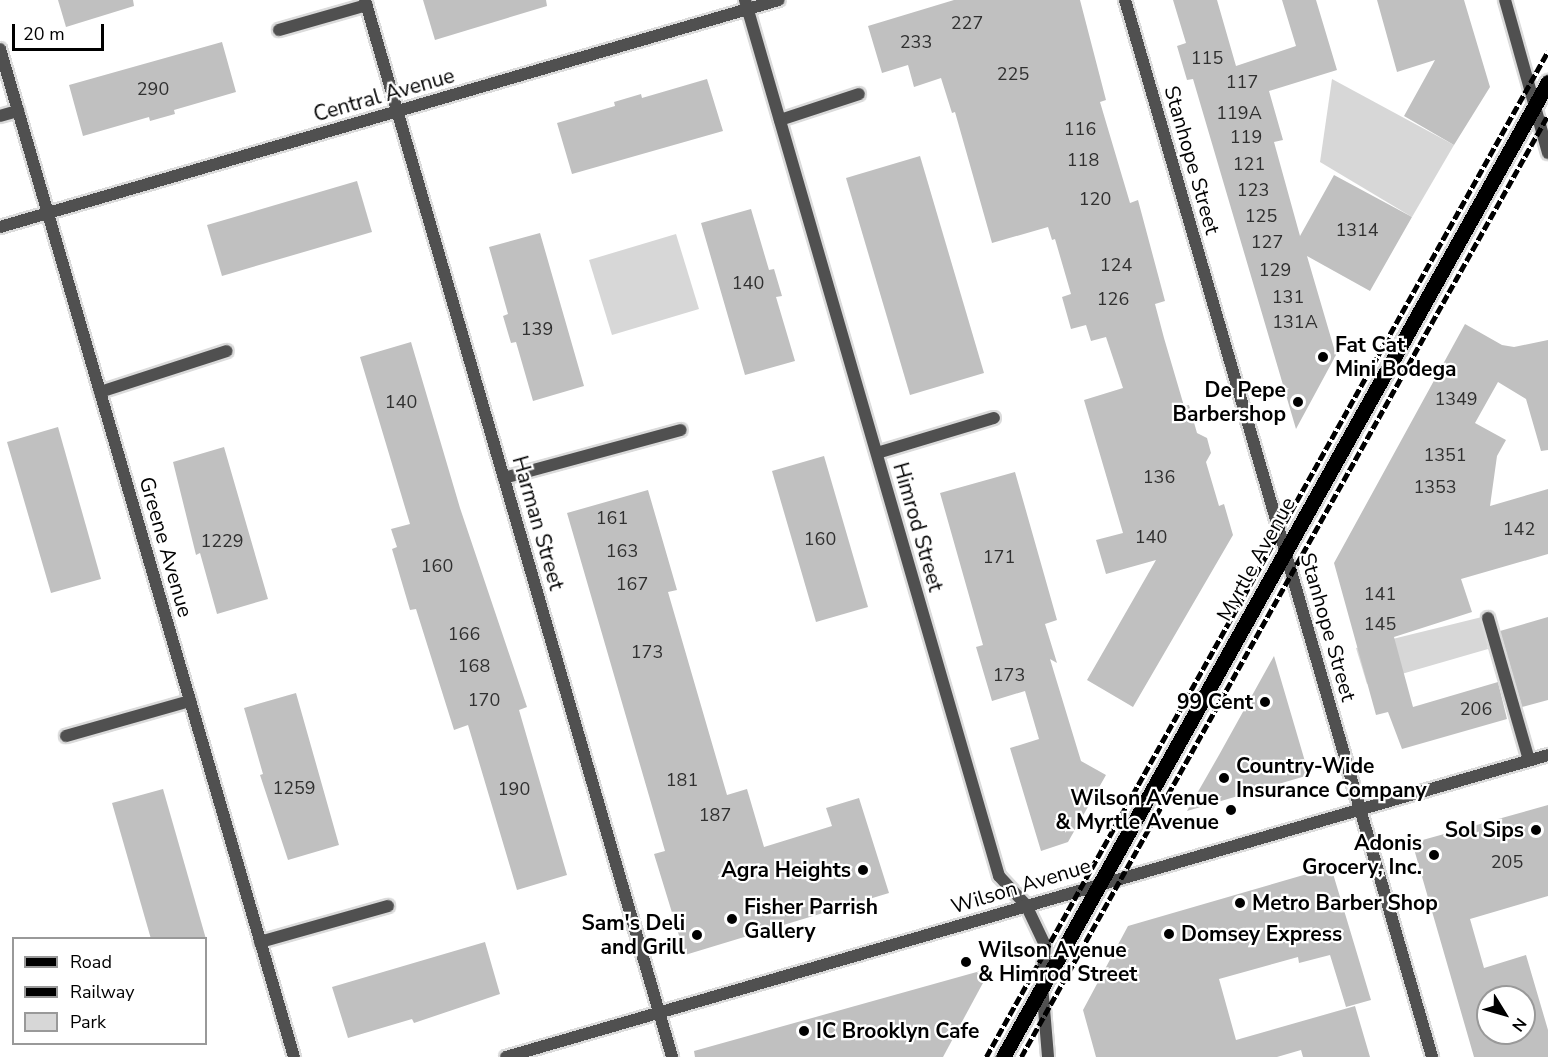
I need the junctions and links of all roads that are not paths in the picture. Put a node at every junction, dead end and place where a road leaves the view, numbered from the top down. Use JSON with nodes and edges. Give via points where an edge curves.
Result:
{"nodes":[{"id":1,"x":779,"y":0,"type":"edge"},
{"id":2,"x":1125,"y":0,"type":"edge"},
{"id":3,"x":1505,"y":0,"type":"edge"},
{"id":4,"x":366,"y":3,"type":"edge"},
{"id":5,"x":747,"y":4,"type":"edge"},
{"id":6,"x":279,"y":30,"type":"dead end"},
{"id":7,"x":0,"y":49,"type":"edge"},
{"id":8,"x":1548,"y":82,"type":"edge"},
{"id":9,"x":859,"y":94,"type":"dead end"},
{"id":10,"x":1534,"y":107,"type":"junction"},
{"id":11,"x":18,"y":111,"type":"junction"},
{"id":12,"x":398,"y":111,"type":"junction"},
{"id":13,"x":0,"y":116,"type":"edge"},
{"id":14,"x":780,"y":120,"type":"junction"},
{"id":15,"x":1548,"y":153,"type":"edge"},
{"id":16,"x":48,"y":213,"type":"junction"},
{"id":17,"x":0,"y":227,"type":"edge"},
{"id":18,"x":227,"y":351,"type":"dead end"},
{"id":19,"x":100,"y":392,"type":"junction"},
{"id":20,"x":994,"y":418,"type":"dead end"},
{"id":21,"x":681,"y":430,"type":"dead end"},
{"id":22,"x":877,"y":453,"type":"junction"},
{"id":23,"x":504,"y":478,"type":"junction"},
{"id":24,"x":1285,"y":549,"type":"junction"},
{"id":25,"x":1488,"y":618,"type":"dead end"},
{"id":26,"x":190,"y":702,"type":"junction"},
{"id":27,"x":66,"y":736,"type":"dead end"},
{"id":28,"x":1548,"y":755,"type":"edge"},
{"id":29,"x":1529,"y":760,"type":"junction"},
{"id":30,"x":1359,"y":808,"type":"junction"},
{"id":31,"x":1099,"y":882,"type":"junction"},
{"id":32,"x":1026,"y":905,"type":"junction"},
{"id":33,"x":388,"y":906,"type":"dead end"},
{"id":34,"x":261,"y":942,"type":"junction"},
{"id":35,"x":1042,"y":985,"type":"junction"},
{"id":36,"x":660,"y":1012,"type":"junction"},
{"id":37,"x":294,"y":1057,"type":"edge"},
{"id":38,"x":506,"y":1057,"type":"edge"},
{"id":39,"x":672,"y":1057,"type":"edge"},
{"id":40,"x":1003,"y":1057,"type":"edge"},
{"id":41,"x":1048,"y":1057,"type":"edge"},
{"id":42,"x":1432,"y":1057,"type":"edge"}],
"edges":[{"from":1,"to":5,"type":"street","name":"Central Avenue"},
{"from":2,"to":24,"type":"street","name":"Stanhope Street"},
{"from":3,"to":10,"type":"street"},
{"from":4,"to":6,"type":"street"},
{"from":4,"to":12,"type":"street","name":"Harman Street"},
{"from":5,"to":12,"type":"street","name":"Central Avenue"},
{"from":5,"to":14,"type":"street","name":"Himrod Street"},
{"from":7,"to":11,"type":"street","name":"Greene Avenue"},
{"from":8,"to":10,"type":"main road","name":"Myrtle Avenue"},
{"from":9,"to":14,"type":"street"},
{"from":10,"to":15,"type":"street"},
{"from":10,"to":24,"type":"main road","name":"Myrtle Avenue"},
{"from":11,"to":13,"type":"street"},
{"from":11,"to":16,"type":"street","name":"Greene Avenue"},
{"from":12,"to":16,"type":"street","name":"Central Avenue"},
{"from":12,"to":23,"type":"street","name":"Harman Street"},
{"from":14,"to":22,"type":"street","name":"Himrod Street"},
{"from":16,"to":17,"type":"street","name":"Central Avenue"},
{"from":16,"to":19,"type":"street","name":"Greene Avenue"},
{"from":18,"to":19,"type":"street"},
{"from":19,"to":26,"type":"street","name":"Greene Avenue"},
{"from":20,"to":22,"type":"street"},
{"from":21,"to":23,"type":"street"},
{"from":22,"to":32,"type":"street","name":"Himrod Street","via":[[999,876]]},
{"from":23,"to":36,"type":"street","name":"Harman Street"},
{"from":24,"to":30,"type":"street","name":"Stanhope Street"},
{"from":24,"to":31,"type":"main road","name":"Myrtle Avenue"},
{"from":25,"to":29,"type":"street"},
{"from":26,"to":27,"type":"street"},
{"from":26,"to":34,"type":"street","name":"Greene Avenue"},
{"from":28,"to":29,"type":"street","name":"Wilson Avenue"},
{"from":29,"to":30,"type":"street","name":"Wilson Avenue"},
{"from":30,"to":31,"type":"street","name":"Wilson Avenue"},
{"from":30,"to":42,"type":"street","name":"Stanhope Street"},
{"from":31,"to":32,"type":"street","name":"Wilson Avenue"},
{"from":31,"to":35,"type":"main road","name":"Myrtle Avenue"},
{"from":32,"to":35,"type":"street","name":"Himrod Street","via":[[1045,945]]},
{"from":32,"to":36,"type":"street","name":"Wilson Avenue"},
{"from":33,"to":34,"type":"street"},
{"from":34,"to":37,"type":"street","name":"Greene Avenue"},
{"from":35,"to":40,"type":"main road","name":"Myrtle Avenue"},
{"from":35,"to":41,"type":"street","name":"Himrod Street"},
{"from":36,"to":38,"type":"street","name":"Wilson Avenue"},
{"from":36,"to":39,"type":"street","name":"Harman Street"}]}
